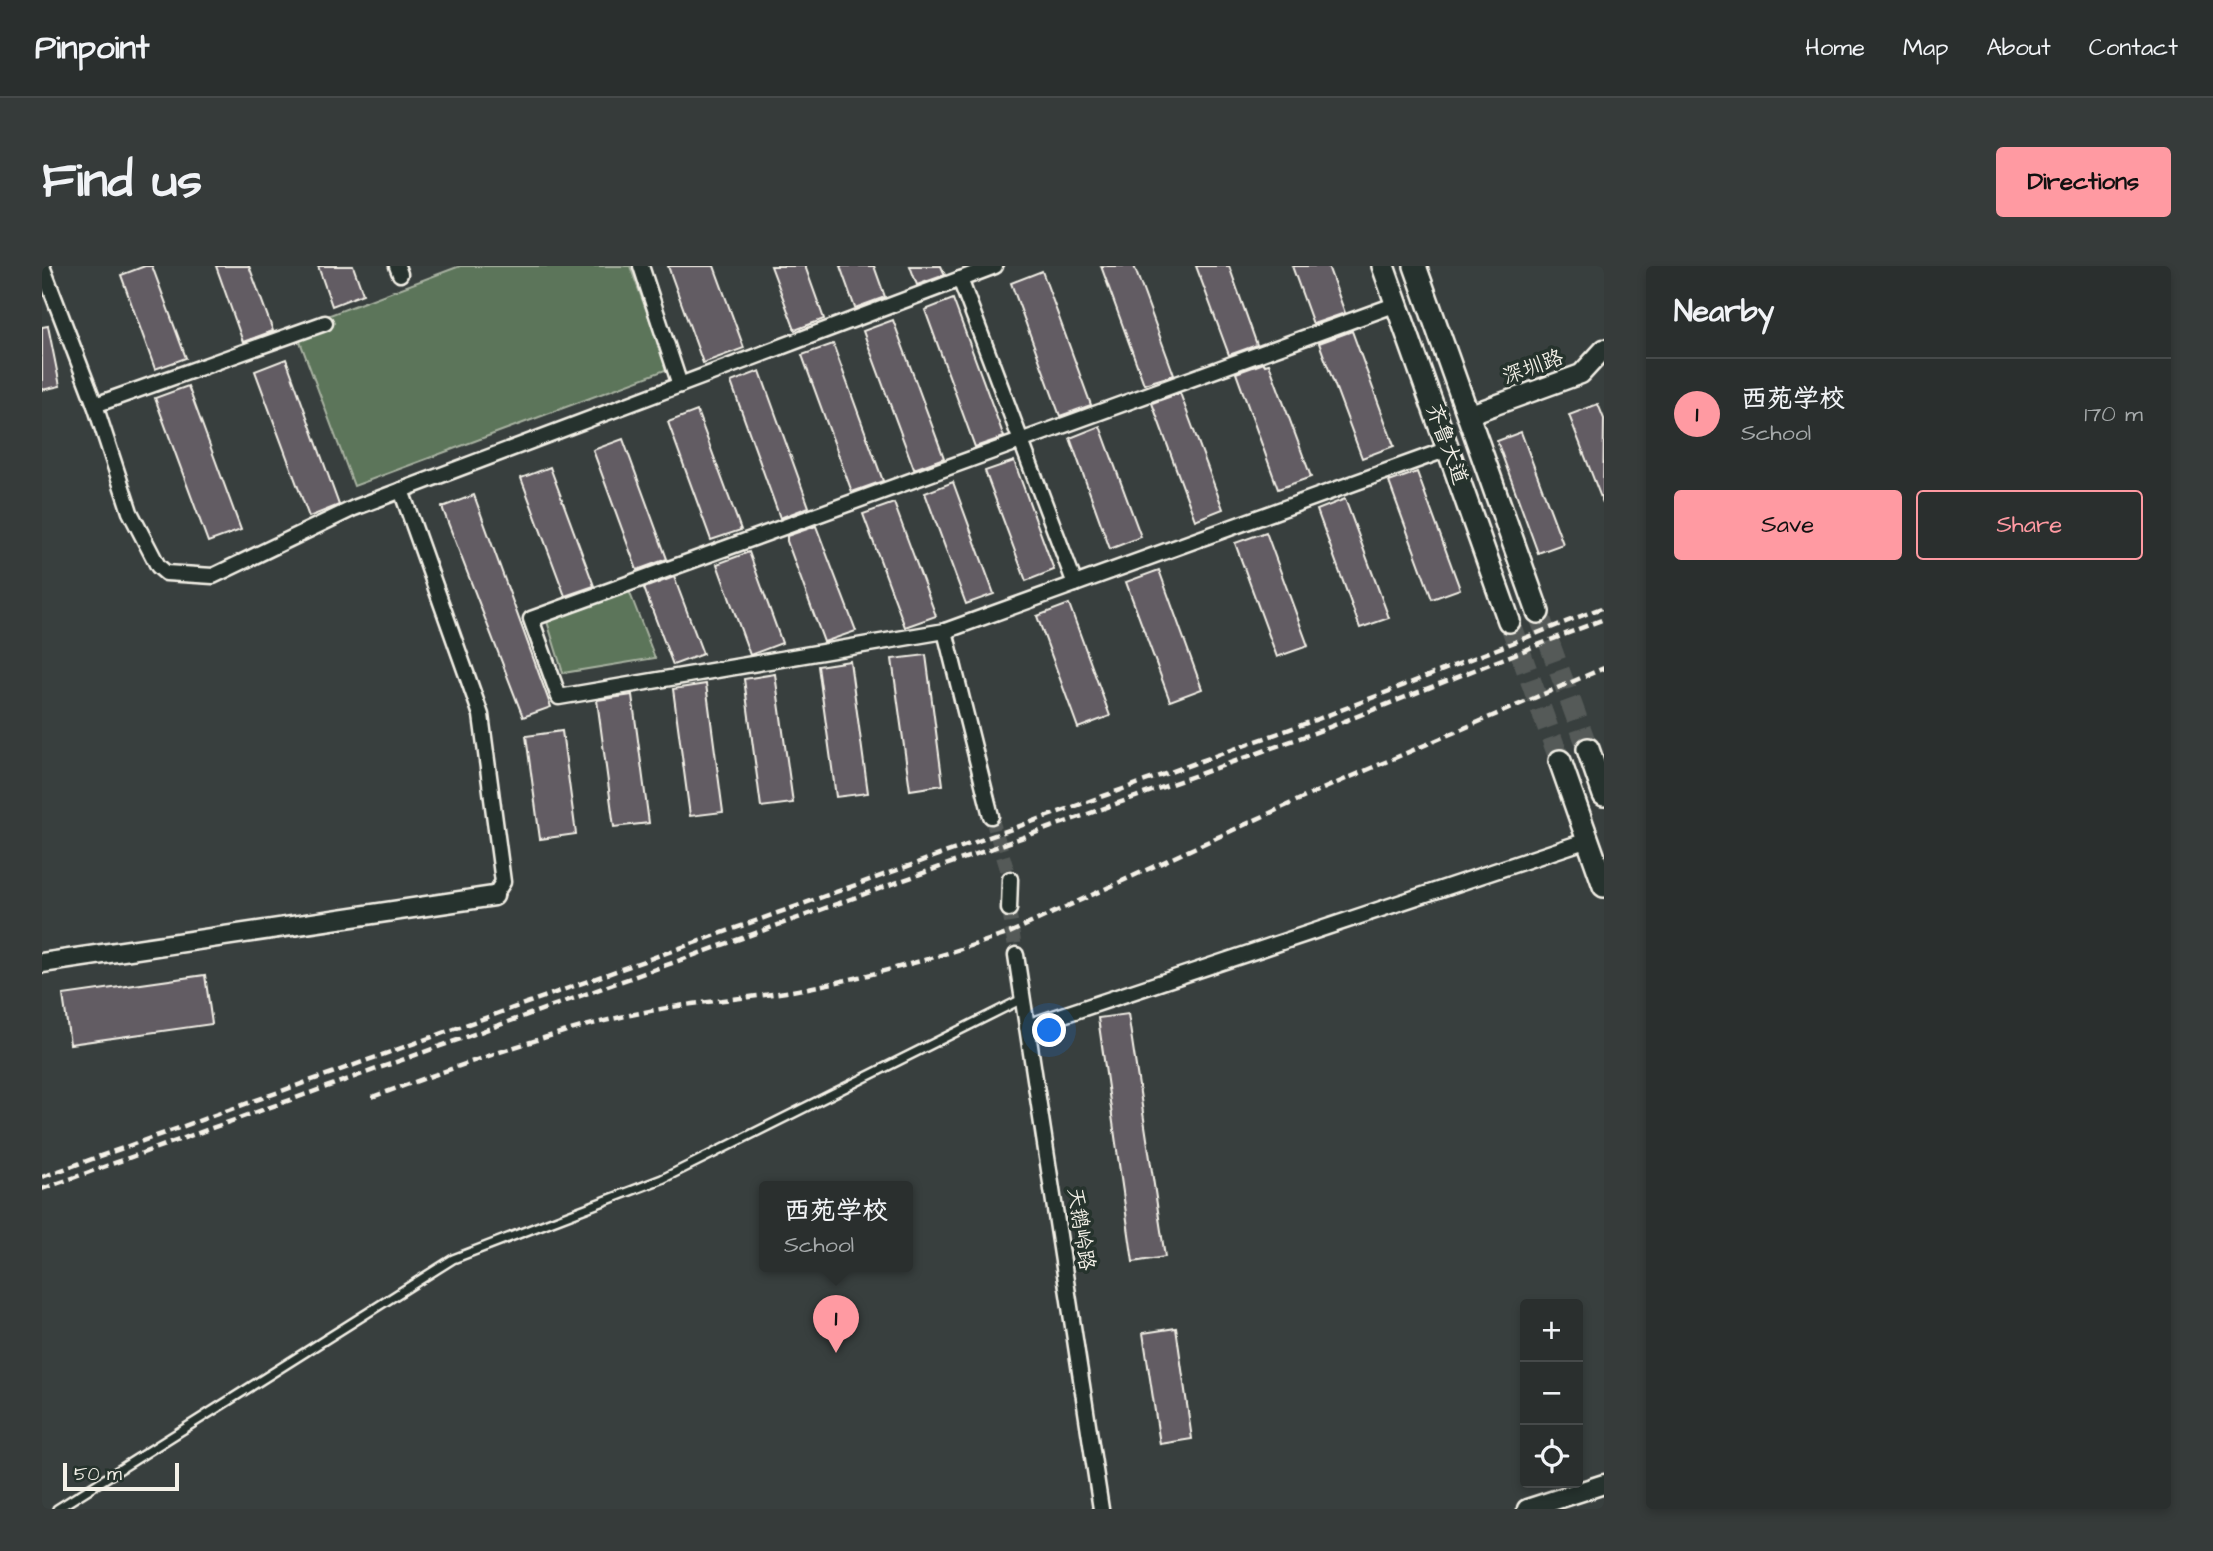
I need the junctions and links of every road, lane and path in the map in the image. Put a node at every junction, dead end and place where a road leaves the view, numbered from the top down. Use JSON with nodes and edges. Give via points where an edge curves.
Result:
{"nodes":[{"id":1,"x":42,"y":266,"type":"edge"},
{"id":2,"x":641,"y":266,"type":"edge"},
{"id":3,"x":995,"y":266,"type":"edge"},
{"id":4,"x":1384,"y":266,"type":"edge"},
{"id":5,"x":1415,"y":266,"type":"edge"},
{"id":6,"x":961,"y":279,"type":"junction"},
{"id":7,"x":1397,"y":304,"type":"junction"},
{"id":8,"x":325,"y":323,"type":"dead end"},
{"id":9,"x":1604,"y":349,"type":"edge"},
{"id":10,"x":680,"y":385,"type":"junction"},
{"id":11,"x":95,"y":405,"type":"junction"},
{"id":12,"x":1468,"y":415,"type":"junction"},
{"id":13,"x":1022,"y":440,"type":"junction"},
{"id":14,"x":1448,"y":449,"type":"junction"},
{"id":15,"x":401,"y":490,"type":"junction"},
{"id":16,"x":1075,"y":584,"type":"junction"},
{"id":17,"x":1538,"y":612,"type":"tunnel mouth"},
{"id":18,"x":1510,"y":621,"type":"tunnel mouth"},
{"id":19,"x":945,"y":631,"type":"junction"},
{"id":20,"x":1588,"y":750,"type":"tunnel mouth"},
{"id":21,"x":1560,"y":761,"type":"tunnel mouth"},
{"id":22,"x":1604,"y":795,"type":"edge"},
{"id":23,"x":991,"y":816,"type":"tunnel mouth"},
{"id":24,"x":1588,"y":840,"type":"junction"},
{"id":25,"x":1010,"y":879,"type":"tunnel mouth"},
{"id":26,"x":1604,"y":886,"type":"edge"},
{"id":27,"x":494,"y":896,"type":"joint"},
{"id":28,"x":1009,"y":909,"type":"tunnel mouth"},
{"id":29,"x":1016,"y":955,"type":"tunnel mouth"},
{"id":30,"x":42,"y":963,"type":"edge"},
{"id":31,"x":1023,"y":999,"type":"junction"},
{"id":32,"x":1027,"y":1027,"type":"junction"},
{"id":33,"x":1604,"y":1484,"type":"edge"},
{"id":34,"x":57,"y":1509,"type":"edge"},
{"id":35,"x":1101,"y":1509,"type":"edge"},
{"id":36,"x":1527,"y":1509,"type":"edge"}],
"edges":[{"from":1,"to":11,"type":"street"},
{"from":2,"to":10,"type":"street"},
{"from":3,"to":6,"type":"street"},
{"from":4,"to":7,"type":"main road","name":"齐鲁大道"},
{"from":5,"to":12,"type":"main road","name":"齐鲁大道"},
{"from":6,"to":10,"type":"street"},
{"from":6,"to":13,"type":"street"},
{"from":7,"to":13,"type":"street"},
{"from":7,"to":14,"type":"main road","name":"齐鲁大道"},
{"from":8,"to":11,"type":"street"},
{"from":9,"to":12,"type":"street","name":"深圳路","via":[[1581,374]]},
{"from":10,"to":15,"type":"street"},
{"from":11,"to":15,"type":"street","via":[[130,512],[166,573],[213,576]]},
{"from":12,"to":17,"type":"main road","name":"齐鲁大道"},
{"from":13,"to":16,"type":"street"},
{"from":13,"to":19,"type":"street","via":[[531,618],[559,697]]},
{"from":14,"to":16,"type":"street"},
{"from":14,"to":18,"type":"main road","name":"齐鲁大道"},
{"from":15,"to":27,"type":"street","via":[[481,715],[503,881]]},
{"from":16,"to":19,"type":"street"},
{"from":19,"to":23,"type":"street"},
{"from":20,"to":22,"type":"main road"},
{"from":21,"to":24,"type":"main road"},
{"from":24,"to":26,"type":"main road"},
{"from":24,"to":32,"type":"street"},
{"from":25,"to":28,"type":"street"},
{"from":27,"to":30,"type":"street"},
{"from":29,"to":31,"type":"street","name":"天鹅岭路"},
{"from":31,"to":32,"type":"street","name":"天鹅岭路"},
{"from":31,"to":34,"type":"lane","via":[[662,1179],[453,1259]]},
{"from":32,"to":35,"type":"street","name":"天鹅岭路"},
{"from":33,"to":36,"type":"street"}]}
